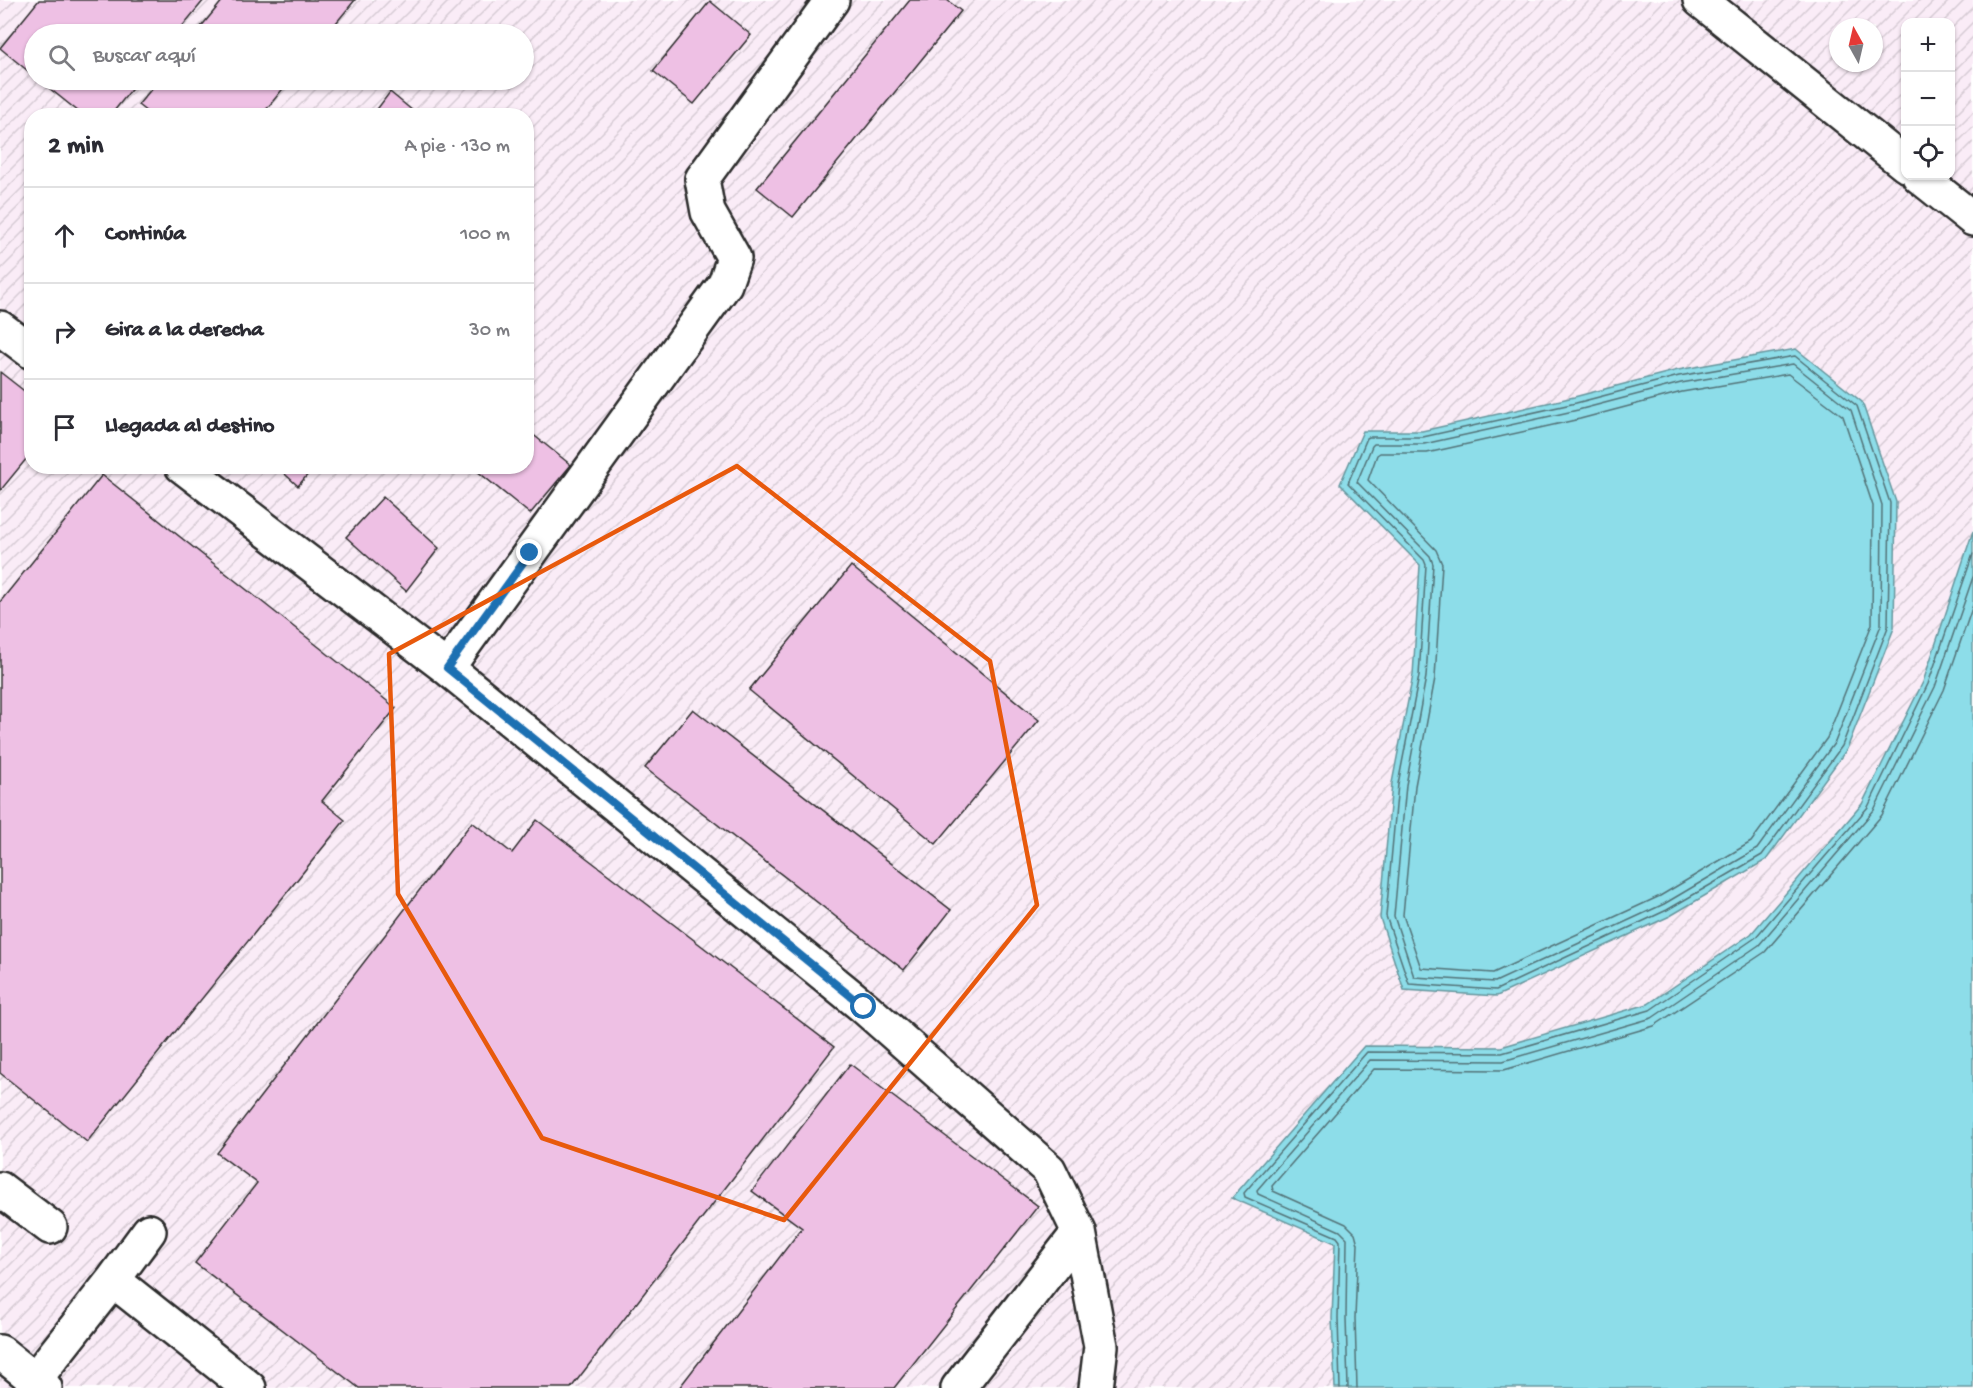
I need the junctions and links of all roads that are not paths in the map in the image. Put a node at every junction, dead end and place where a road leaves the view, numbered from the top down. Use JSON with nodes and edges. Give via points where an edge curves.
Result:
{"nodes":[{"id":1,"x":832,"y":0,"type":"edge"},
{"id":2,"x":1700,"y":0,"type":"edge"},
{"id":3,"x":1901,"y":162,"type":"edge"},
{"id":4,"x":1924,"y":180,"type":"edge"},
{"id":5,"x":1973,"y":219,"type":"edge"},
{"id":6,"x":0,"y":328,"type":"edge"},
{"id":7,"x":24,"y":346,"type":"edge"},
{"id":8,"x":192,"y":474,"type":"edge"},
{"id":9,"x":447,"y":668,"type":"junction"},
{"id":10,"x":0,"y":1189,"type":"edge"},
{"id":11,"x":50,"y":1227,"type":"dead end"},
{"id":12,"x":149,"y":1231,"type":"dead end"},
{"id":13,"x":1079,"y":1232,"type":"junction"},
{"id":14,"x":113,"y":1280,"type":"junction"},
{"id":15,"x":0,"y":1352,"type":"edge"},
{"id":16,"x":40,"y":1384,"type":"edge"},
{"id":17,"x":249,"y":1388,"type":"edge"},
{"id":18,"x":958,"y":1388,"type":"edge"},
{"id":19,"x":1096,"y":1388,"type":"edge"}],
"edges":[{"from":1,"to":9,"type":"lane","via":[[702,179],[708,212],[734,258],[725,284]]},
{"from":2,"to":3,"type":"lane"},
{"from":4,"to":5,"type":"lane"},
{"from":6,"to":7,"type":"lane"},
{"from":8,"to":9,"type":"lane"},
{"from":9,"to":13,"type":"lane","via":[[864,1007],[1049,1170]]},
{"from":10,"to":11,"type":"lane"},
{"from":12,"to":14,"type":"lane"},
{"from":13,"to":18,"type":"lane"},
{"from":13,"to":19,"type":"lane","via":[[1101,1346]]},
{"from":14,"to":16,"type":"lane"},
{"from":14,"to":17,"type":"lane"},
{"from":15,"to":16,"type":"lane"}]}
